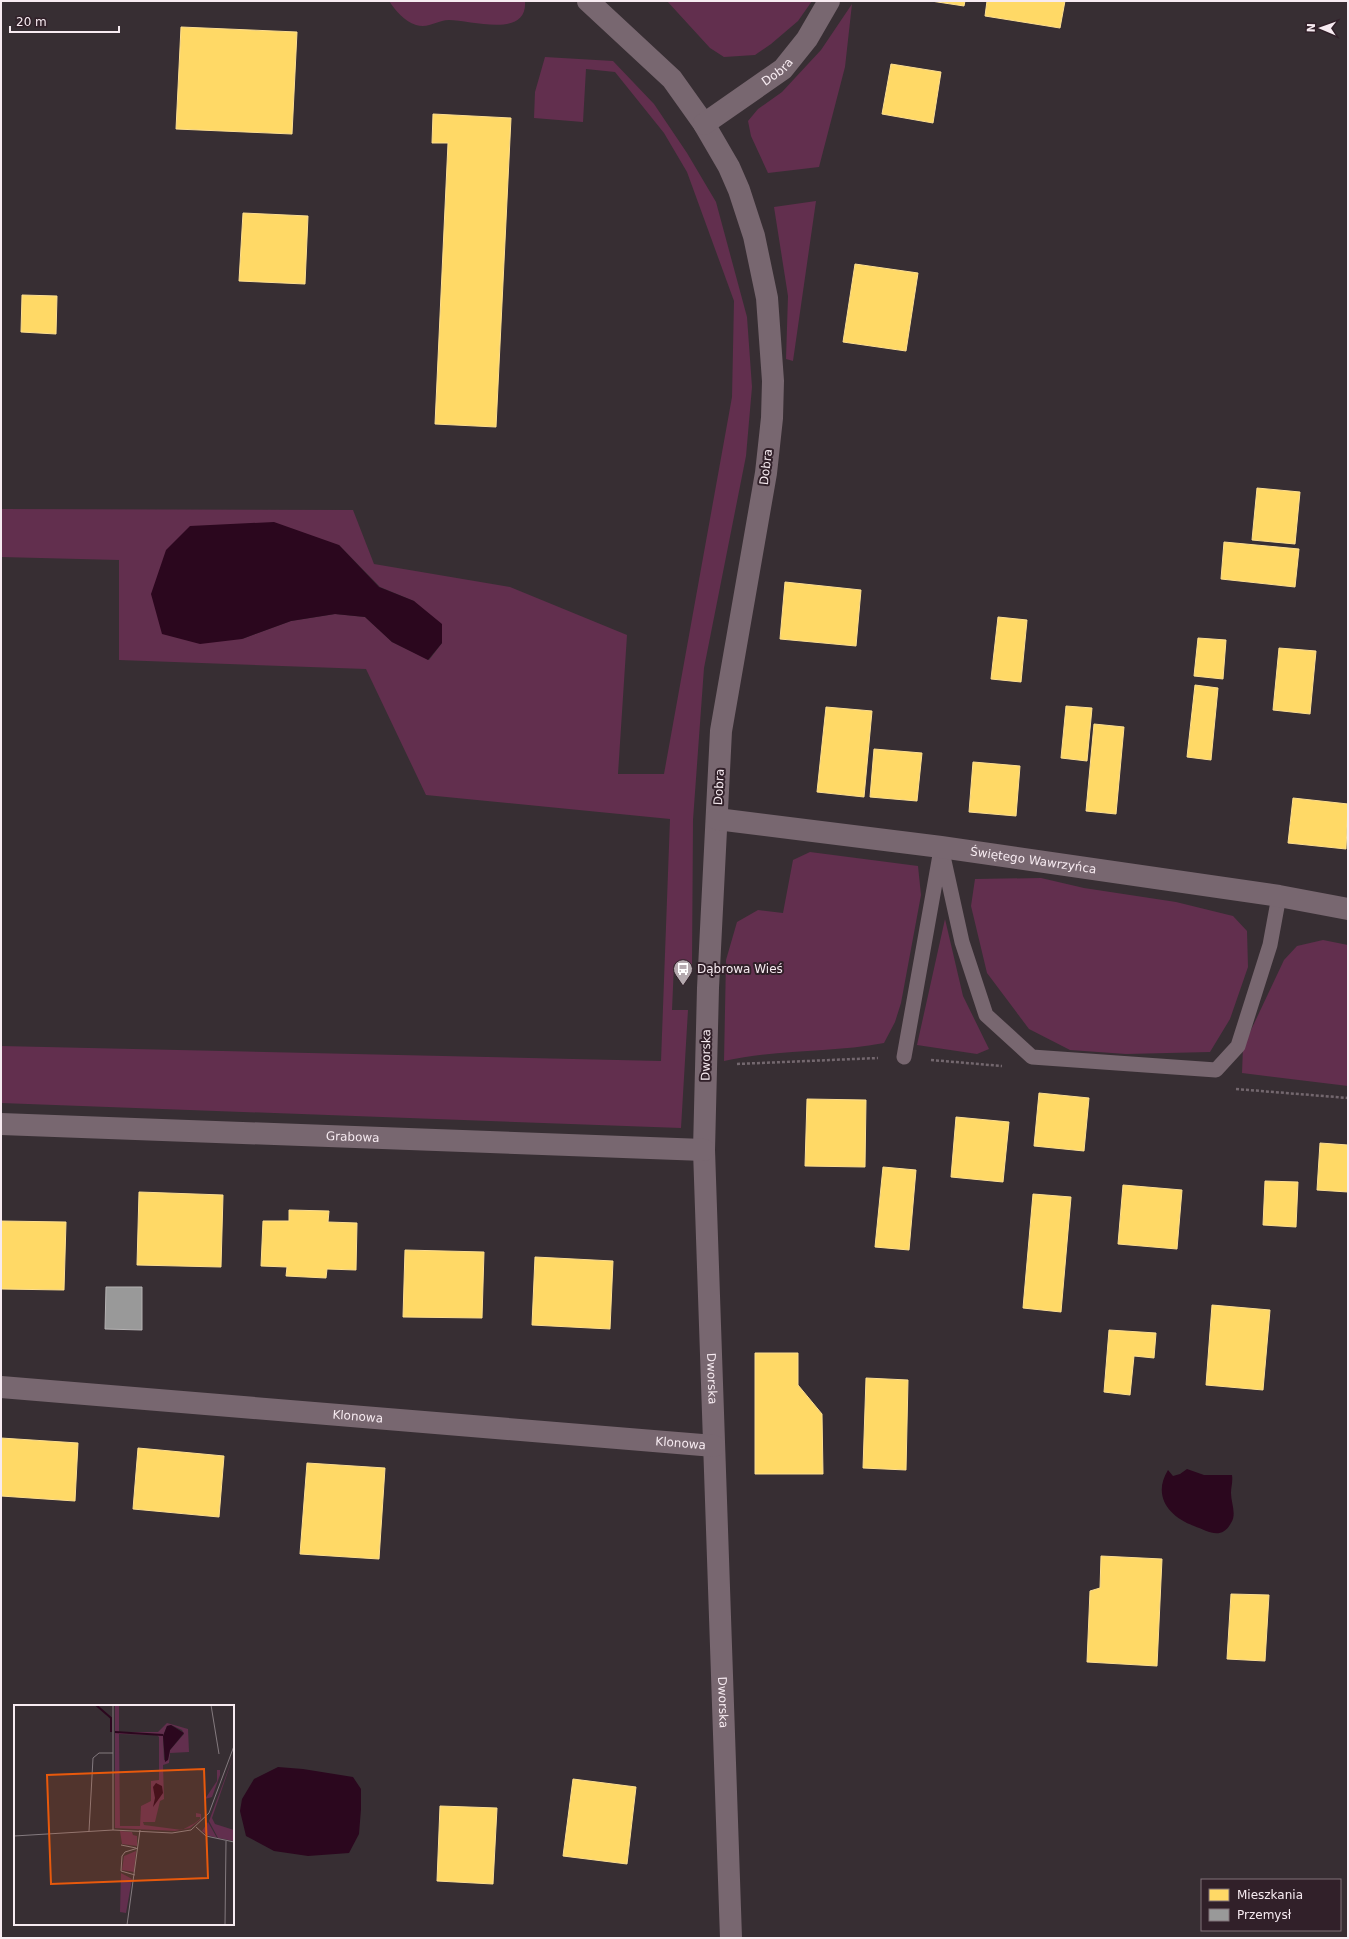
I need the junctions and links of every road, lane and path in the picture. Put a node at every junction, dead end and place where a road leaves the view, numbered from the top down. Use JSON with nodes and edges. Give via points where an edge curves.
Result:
{"nodes":[{"id":1,"x":588,"y":1,"type":"edge"},
{"id":2,"x":829,"y":1,"type":"edge"},
{"id":3,"x":704,"y":124,"type":"junction"},
{"id":4,"x":717,"y":819,"type":"junction"},
{"id":5,"x":941,"y":847,"type":"junction"},
{"id":6,"x":1279,"y":896,"type":"junction"},
{"id":7,"x":1348,"y":909,"type":"edge"},
{"id":8,"x":904,"y":1057,"type":"dead end"},
{"id":9,"x":1,"y":1124,"type":"edge"},
{"id":10,"x":704,"y":1150,"type":"junction"},
{"id":11,"x":1,"y":1387,"type":"edge"},
{"id":12,"x":714,"y":1446,"type":"junction"},
{"id":13,"x":731,"y":1938,"type":"edge"}],
"edges":[{"from":1,"to":3,"type":"street","name":"Dobra","via":[[672,80]]},
{"from":2,"to":3,"type":"street","name":"Dobra","via":[[807,39],[783,69]]},
{"from":3,"to":4,"type":"street","name":"Dobra","via":[[729,167],[754,236],[767,298],[773,381],[766,473],[721,731]]},
{"from":4,"to":5,"type":"street","name":"Świętego Wawrzyńca"},
{"from":4,"to":10,"type":"street","name":"Dworska","via":[[707,995]]},
{"from":5,"to":6,"type":"street","name":"Świętego Wawrzyńca"},
{"from":5,"to":6,"type":"lane","via":[[962,942],[986,1015],[1032,1057],[1216,1070],[1238,1046],[1270,945]]},
{"from":5,"to":8,"type":"lane"},
{"from":6,"to":7,"type":"street","name":"Świętego Wawrzyńca"},
{"from":9,"to":10,"type":"street","name":"Grabowa"},
{"from":10,"to":12,"type":"street","name":"Dworska"},
{"from":11,"to":12,"type":"street","name":"Klonowa"},
{"from":12,"to":13,"type":"street","name":"Dworska"}]}
